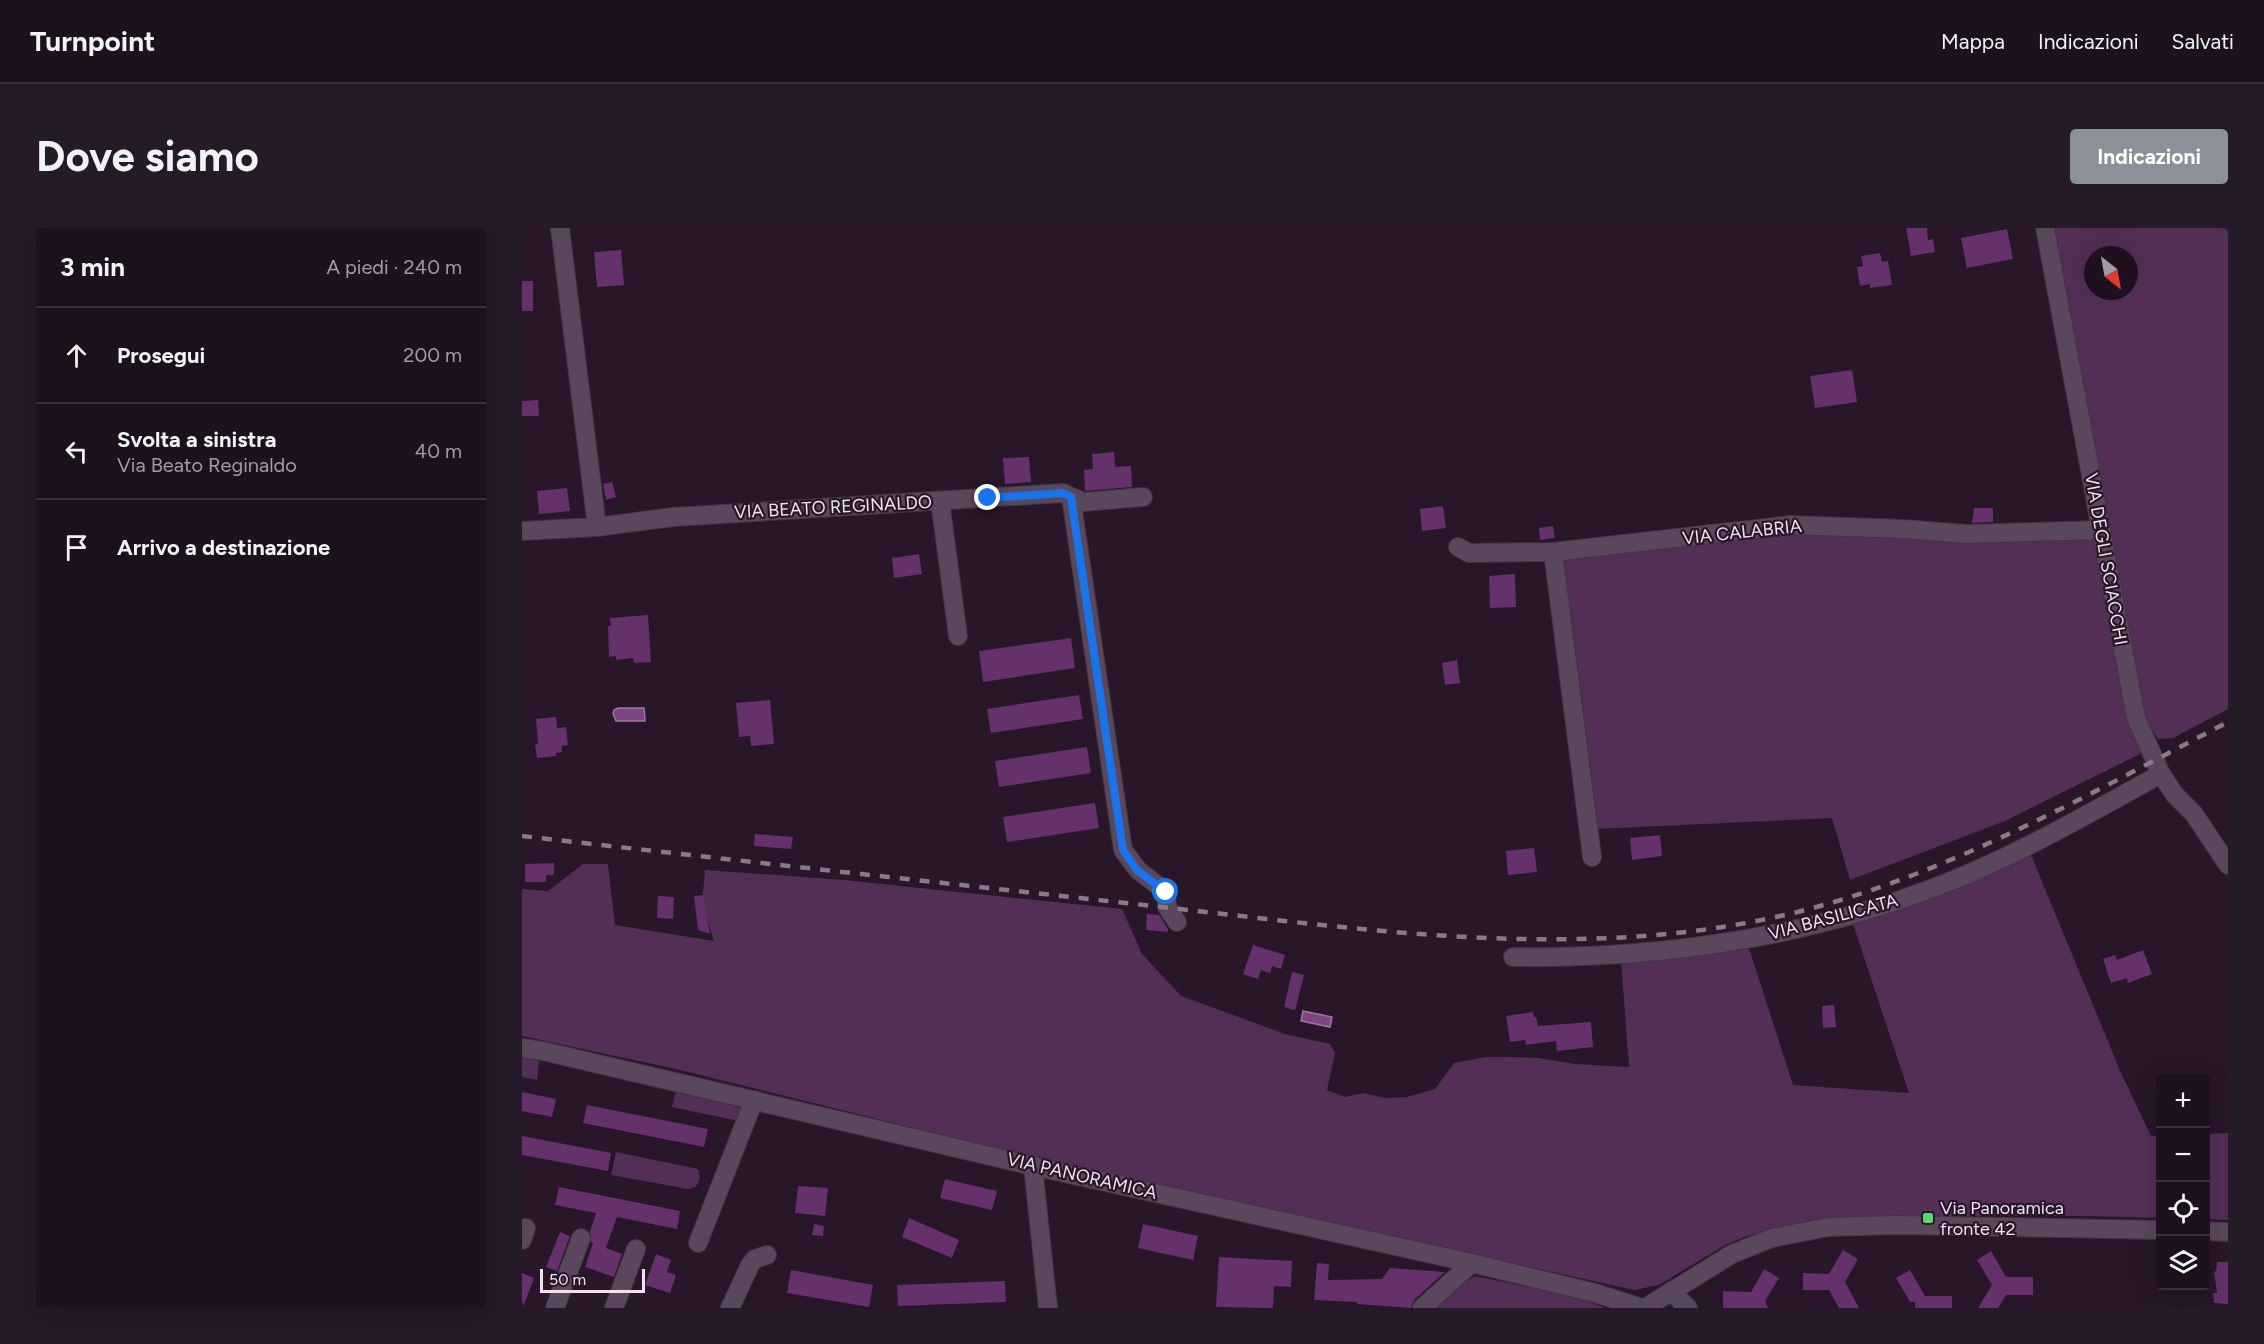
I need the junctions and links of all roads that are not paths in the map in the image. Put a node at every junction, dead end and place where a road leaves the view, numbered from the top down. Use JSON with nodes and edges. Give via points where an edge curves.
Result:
{"nodes":[{"id":1,"x":560,"y":228,"type":"edge"},
{"id":2,"x":2045,"y":228,"type":"edge"},
{"id":3,"x":1071,"y":497,"type":"junction"},
{"id":4,"x":1143,"y":497,"type":"dead end"},
{"id":5,"x":940,"y":501,"type":"junction"},
{"id":6,"x":597,"y":527,"type":"junction"},
{"id":7,"x":2100,"y":530,"type":"junction"},
{"id":8,"x":522,"y":531,"type":"edge"},
{"id":9,"x":1458,"y":548,"type":"dead end"},
{"id":10,"x":1553,"y":552,"type":"junction"},
{"id":11,"x":958,"y":636,"type":"dead end"},
{"id":12,"x":2161,"y":774,"type":"junction"},
{"id":13,"x":1592,"y":857,"type":"dead end"},
{"id":14,"x":2228,"y":865,"type":"edge"},
{"id":15,"x":1177,"y":922,"type":"dead end"},
{"id":16,"x":1513,"y":957,"type":"dead end"},
{"id":17,"x":522,"y":1048,"type":"edge"},
{"id":18,"x":754,"y":1100,"type":"junction"},
{"id":19,"x":1033,"y":1166,"type":"junction"},
{"id":20,"x":2156,"y":1230,"type":"edge"},
{"id":21,"x":2210,"y":1231,"type":"edge"},
{"id":22,"x":2228,"y":1232,"type":"edge"},
{"id":23,"x":581,"y":1238,"type":"dead end"},
{"id":24,"x":698,"y":1243,"type":"dead end"},
{"id":25,"x":636,"y":1249,"type":"dead end"},
{"id":26,"x":767,"y":1255,"type":"dead end"},
{"id":27,"x":1472,"y":1263,"type":"junction"},
{"id":28,"x":1671,"y":1291,"type":"junction"},
{"id":29,"x":555,"y":1308,"type":"edge"},
{"id":30,"x":614,"y":1308,"type":"edge"},
{"id":31,"x":730,"y":1308,"type":"edge"},
{"id":32,"x":1048,"y":1308,"type":"edge"},
{"id":33,"x":1422,"y":1308,"type":"edge"},
{"id":34,"x":1644,"y":1308,"type":"edge"},
{"id":35,"x":1688,"y":1308,"type":"edge"}],
"edges":[{"from":1,"to":6,"type":"street"},
{"from":2,"to":7,"type":"street","name":"VIA DEGLI SCIACCHI"},
{"from":3,"to":4,"type":"street","name":"VIA BEATO REGINALDO","via":[[1083,502]]},
{"from":3,"to":5,"type":"street","name":"VIA BEATO REGINALDO","via":[[1062,493]]},
{"from":3,"to":15,"type":"street","via":[[1123,850],[1137,870],[1166,892],[1167,907]]},
{"from":5,"to":6,"type":"street","name":"VIA BEATO REGINALDO","via":[[673,517]]},
{"from":5,"to":11,"type":"street"},
{"from":6,"to":8,"type":"street","name":"VIA BEATO REGINALDO"},
{"from":7,"to":10,"type":"street","name":"VIA CALABRIA","via":[[1966,534],[1791,525]]},
{"from":7,"to":12,"type":"street","name":"VIA DEGLI SCIACCHI","via":[[2136,718]]},
{"from":9,"to":10,"type":"street","name":"VIA CALABRIA","via":[[1469,553]]},
{"from":10,"to":13,"type":"street"},
{"from":12,"to":14,"type":"street","name":"VIA DEGLI SCIACCHI"},
{"from":12,"to":16,"type":"street","name":"VIA BASILICATA","via":[[2026,846],[1947,882],[1868,911],[1762,937],[1683,950],[1571,958]]},
{"from":17,"to":18,"type":"street","name":"VIA PANORAMICA"},
{"from":18,"to":19,"type":"street","name":"VIA PANORAMICA"},
{"from":18,"to":24,"type":"street"},
{"from":19,"to":27,"type":"street","name":"VIA PANORAMICA"},
{"from":19,"to":32,"type":"street"},
{"from":20,"to":28,"type":"street","name":"VIA PANORAMICA","via":[[1898,1224],[1828,1227],[1772,1238],[1732,1254]]},
{"from":21,"to":22,"type":"street"},
{"from":23,"to":29,"type":"street"},
{"from":25,"to":30,"type":"street"},
{"from":26,"to":31,"type":"street","via":[[750,1265]]},
{"from":27,"to":33,"type":"street"},
{"from":27,"to":34,"type":"street","name":"VIA PANORAMICA"},
{"from":28,"to":34,"type":"street","name":"VIA PANORAMICA"},
{"from":28,"to":35,"type":"street"}]}
